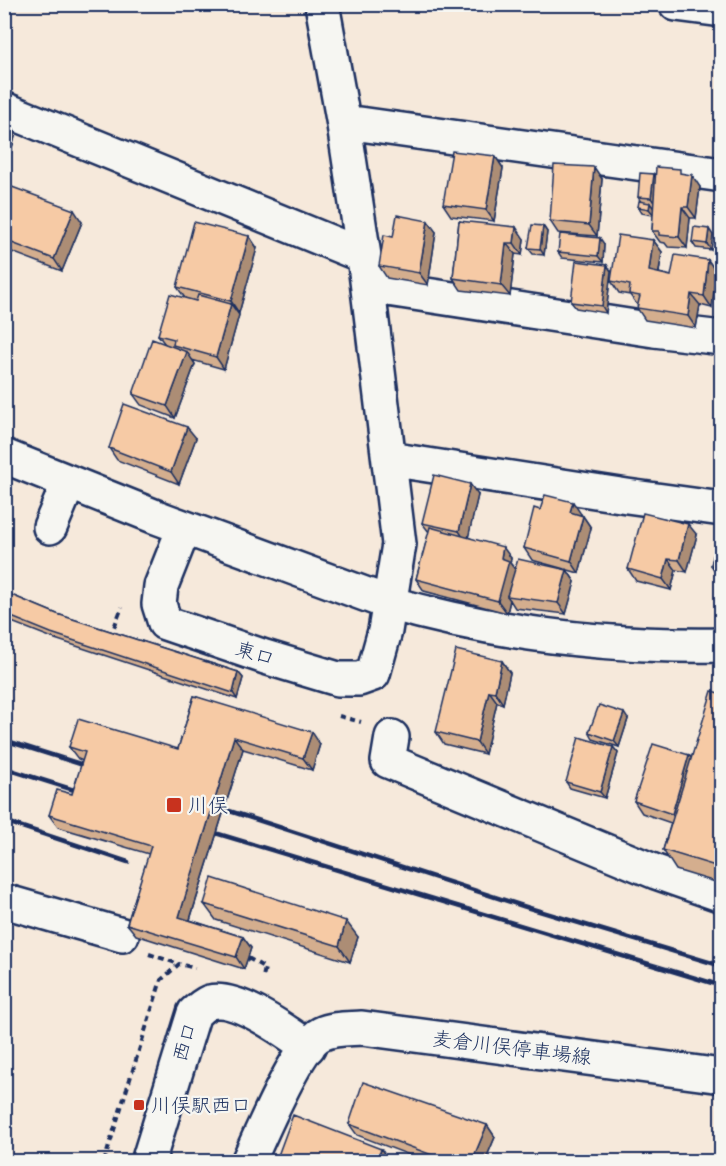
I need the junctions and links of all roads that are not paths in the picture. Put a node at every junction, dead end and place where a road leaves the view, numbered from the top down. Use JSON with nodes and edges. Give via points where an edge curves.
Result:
{"nodes":[{"id":1,"x":322,"y":4,"type":"edge"},
{"id":2,"x":676,"y":4,"type":"edge"},
{"id":3,"x":722,"y":10,"type":"edge"},
{"id":4,"x":4,"y":109,"type":"edge"},
{"id":5,"x":344,"y":125,"type":"junction"},
{"id":6,"x":722,"y":176,"type":"edge"},
{"id":7,"x":366,"y":271,"type":"junction"},
{"id":8,"x":722,"y":338,"type":"edge"},
{"id":9,"x":4,"y":456,"type":"edge"},
{"id":10,"x":389,"y":459,"type":"junction"},
{"id":11,"x":69,"y":482,"type":"junction"},
{"id":12,"x":722,"y":508,"type":"edge"},
{"id":13,"x":50,"y":527,"type":"dead end"},
{"id":14,"x":184,"y":528,"type":"junction"},
{"id":15,"x":389,"y":603,"type":"junction"},
{"id":16,"x":722,"y":645,"type":"edge"},
{"id":17,"x":392,"y":738,"type":"dead end"},
{"id":18,"x":722,"y":895,"type":"edge"},
{"id":19,"x":4,"y":901,"type":"edge"},
{"id":20,"x":122,"y":935,"type":"dead end"},
{"id":21,"x":308,"y":1047,"type":"junction"},
{"id":22,"x":722,"y":1076,"type":"edge"},
{"id":23,"x":148,"y":1161,"type":"edge"},
{"id":24,"x":248,"y":1161,"type":"edge"}],
"edges":[{"from":1,"to":5,"type":"street"},
{"from":2,"to":3,"type":"street"},
{"from":4,"to":7,"type":"street"},
{"from":5,"to":6,"type":"street","via":[[360,124]]},
{"from":5,"to":7,"type":"street"},
{"from":7,"to":8,"type":"street","via":[[643,328]]},
{"from":7,"to":10,"type":"street"},
{"from":9,"to":11,"type":"street"},
{"from":10,"to":12,"type":"street"},
{"from":10,"to":15,"type":"street","via":[[399,544]]},
{"from":11,"to":13,"type":"street"},
{"from":11,"to":14,"type":"street"},
{"from":14,"to":15,"type":"street"},
{"from":14,"to":15,"type":"street","name":"東口","via":[[161,586],[159,604],[165,623],[338,679],[359,679],[373,674]]},
{"from":15,"to":16,"type":"street","via":[[528,634],[660,646]]},
{"from":17,"to":18,"type":"street","via":[[388,760],[394,763],[656,872]]},
{"from":19,"to":20,"type":"street"},
{"from":21,"to":22,"type":"street","name":"麦倉川俣停車場線","via":[[320,1034],[362,1028]]},
{"from":21,"to":23,"type":"street","name":"西口","via":[[262,1016],[230,1003],[209,1002],[194,1013]]},
{"from":21,"to":24,"type":"street","via":[[283,1085]]}]}
